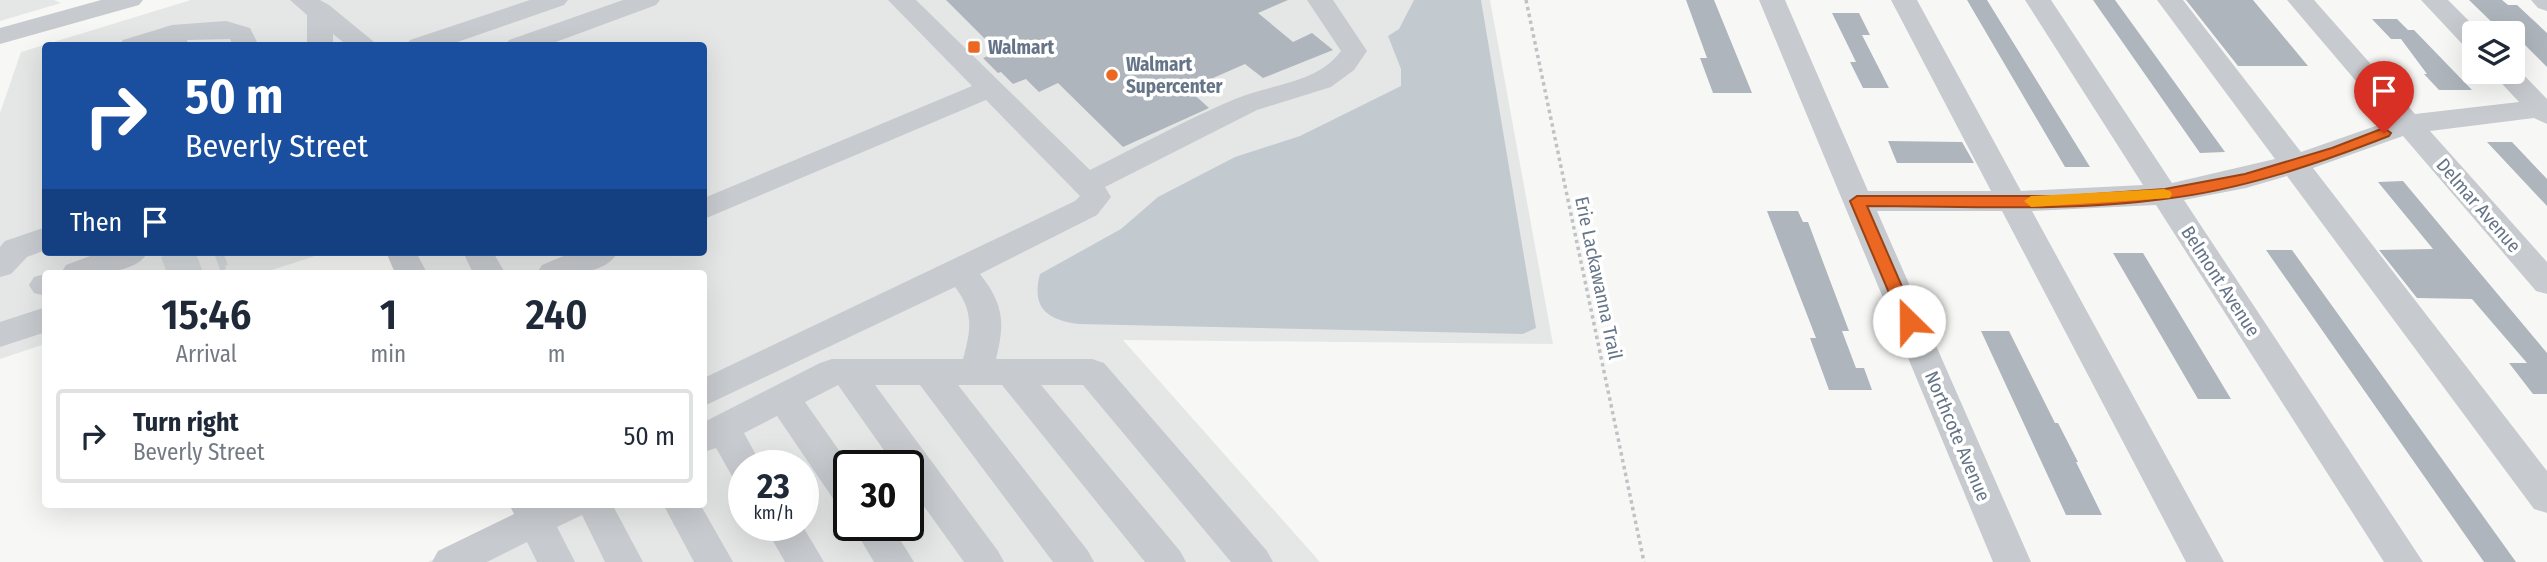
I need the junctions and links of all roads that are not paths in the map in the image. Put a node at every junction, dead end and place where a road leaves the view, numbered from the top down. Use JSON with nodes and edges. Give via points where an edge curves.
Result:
{"nodes":[{"id":1,"x":130,"y":0,"type":"edge"},
{"id":2,"x":555,"y":0,"type":"edge"},
{"id":3,"x":646,"y":0,"type":"edge"},
{"id":4,"x":901,"y":0,"type":"edge"},
{"id":5,"x":1320,"y":0,"type":"edge"},
{"id":6,"x":1772,"y":0,"type":"edge"},
{"id":7,"x":1904,"y":0,"type":"edge"},
{"id":8,"x":2038,"y":0,"type":"edge"},
{"id":9,"x":2170,"y":0,"type":"edge"},
{"id":10,"x":2300,"y":0,"type":"edge"},
{"id":11,"x":2434,"y":0,"type":"edge"},
{"id":12,"x":313,"y":4,"type":"edge"},
{"id":13,"x":0,"y":14,"type":"edge"},
{"id":14,"x":37,"y":26,"type":"junction"},
{"id":15,"x":2462,"y":29,"type":"edge"},
{"id":16,"x":0,"y":36,"type":"edge"},
{"id":17,"x":174,"y":39,"type":"edge"},
{"id":18,"x":153,"y":42,"type":"edge"},
{"id":19,"x":244,"y":42,"type":"edge"},
{"id":20,"x":319,"y":42,"type":"edge"},
{"id":21,"x":361,"y":42,"type":"edge"},
{"id":22,"x":431,"y":42,"type":"edge"},
{"id":23,"x":529,"y":42,"type":"edge"},
{"id":24,"x":2517,"y":84,"type":"edge"},
{"id":25,"x":989,"y":89,"type":"junction"},
{"id":26,"x":2545,"y":111,"type":"edge"},
{"id":27,"x":2408,"y":124,"type":"junction"},
{"id":28,"x":2295,"y":164,"type":"junction"},
{"id":29,"x":1087,"y":184,"type":"junction"},
{"id":30,"x":2165,"y":194,"type":"junction"},
{"id":31,"x":1857,"y":201,"type":"junction"},
{"id":32,"x":2011,"y":201,"type":"junction"},
{"id":33,"x":707,"y":208,"type":"edge"},
{"id":34,"x":42,"y":239,"type":"edge"},
{"id":35,"x":122,"y":256,"type":"edge"},
{"id":36,"x":590,"y":256,"type":"edge"},
{"id":37,"x":0,"y":266,"type":"edge"},
{"id":38,"x":553,"y":267,"type":"edge"},
{"id":39,"x":85,"y":270,"type":"edge"},
{"id":40,"x":960,"y":271,"type":"junction"},
{"id":41,"x":2547,"y":283,"type":"edge"},
{"id":42,"x":42,"y":319,"type":"edge"},
{"id":43,"x":0,"y":335,"type":"edge"},
{"id":44,"x":847,"y":372,"type":"junction"},
{"id":45,"x":929,"y":372,"type":"junction"},
{"id":46,"x":993,"y":372,"type":"junction"},
{"id":47,"x":707,"y":392,"type":"edge"},
{"id":48,"x":783,"y":397,"type":"junction"},
{"id":49,"x":713,"y":433,"type":"edge"},
{"id":50,"x":729,"y":450,"type":"edge"},
{"id":51,"x":833,"y":470,"type":"edge"},
{"id":52,"x":2547,"y":498,"type":"edge"},
{"id":53,"x":550,"y":508,"type":"edge"},
{"id":54,"x":596,"y":508,"type":"edge"},
{"id":55,"x":683,"y":508,"type":"edge"},
{"id":56,"x":531,"y":512,"type":"edge"},
{"id":57,"x":792,"y":541,"type":"edge"},
{"id":58,"x":881,"y":541,"type":"edge"},
{"id":59,"x":464,"y":559,"type":"edge"},
{"id":60,"x":556,"y":562,"type":"edge"},
{"id":61,"x":624,"y":562,"type":"edge"},
{"id":62,"x":714,"y":562,"type":"edge"},
{"id":63,"x":805,"y":562,"type":"edge"},
{"id":64,"x":895,"y":562,"type":"edge"},
{"id":65,"x":985,"y":562,"type":"edge"},
{"id":66,"x":1075,"y":562,"type":"edge"},
{"id":67,"x":1167,"y":562,"type":"edge"},
{"id":68,"x":1254,"y":562,"type":"edge"},
{"id":69,"x":2012,"y":562,"type":"edge"},
{"id":70,"x":2205,"y":562,"type":"edge"},
{"id":71,"x":2404,"y":562,"type":"edge"}],
"edges":[{"from":1,"to":14,"type":"street"},
{"from":2,"to":22,"type":"street"},
{"from":3,"to":23,"type":"street"},
{"from":4,"to":25,"type":"street"},
{"from":5,"to":29,"type":"street","via":[[1354,51],[1345,64],[1321,81],[1247,104]]},
{"from":6,"to":31,"type":"street","name":"Northcote Avenue"},
{"from":7,"to":32,"type":"street"},
{"from":8,"to":30,"type":"street","name":"Belmont Avenue"},
{"from":9,"to":28,"type":"street"},
{"from":10,"to":27,"type":"street","name":"Delmar Avenue"},
{"from":11,"to":15,"type":"street"},
{"from":12,"to":20,"type":"street"},
{"from":12,"to":21,"type":"street"},
{"from":13,"to":14,"type":"street"},
{"from":14,"to":16,"type":"street"},
{"from":17,"to":18,"type":"street"},
{"from":17,"to":19,"type":"street","via":[[226,29],[241,34]]},
{"from":24,"to":26,"type":"street"},
{"from":25,"to":29,"type":"street"},
{"from":25,"to":33,"type":"street"},
{"from":26,"to":27,"type":"street"},
{"from":27,"to":28,"type":"street"},
{"from":27,"to":41,"type":"street","name":"Delmar Avenue"},
{"from":28,"to":30,"type":"street"},
{"from":28,"to":52,"type":"street"},
{"from":29,"to":40,"type":"street","via":[[1096,197],[1086,208]]},
{"from":30,"to":32,"type":"street"},
{"from":30,"to":71,"type":"street","name":"Belmont Avenue"},
{"from":31,"to":32,"type":"street"},
{"from":31,"to":69,"type":"street","name":"Northcote Avenue"},
{"from":32,"to":70,"type":"street"},
{"from":34,"to":37,"type":"street","via":[[16,249]]},
{"from":35,"to":39,"type":"street"},
{"from":36,"to":38,"type":"street"},
{"from":40,"to":46,"type":"street","via":[[986,306]]},
{"from":40,"to":47,"type":"street"},
{"from":42,"to":43,"type":"street"},
{"from":44,"to":45,"type":"street"},
{"from":44,"to":48,"type":"street","via":[[832,372]]},
{"from":44,"to":65,"type":"street"},
{"from":45,"to":46,"type":"street"},
{"from":45,"to":66,"type":"street"},
{"from":46,"to":67,"type":"street"},
{"from":46,"to":68,"type":"street","via":[[1092,372]]},
{"from":48,"to":49,"type":"street"},
{"from":48,"to":51,"type":"street"},
{"from":49,"to":50,"type":"street"},
{"from":53,"to":56,"type":"street"},
{"from":54,"to":61,"type":"street"},
{"from":55,"to":62,"type":"street"},
{"from":56,"to":59,"type":"street"},
{"from":56,"to":60,"type":"street"},
{"from":57,"to":63,"type":"street"},
{"from":58,"to":64,"type":"street"}]}
